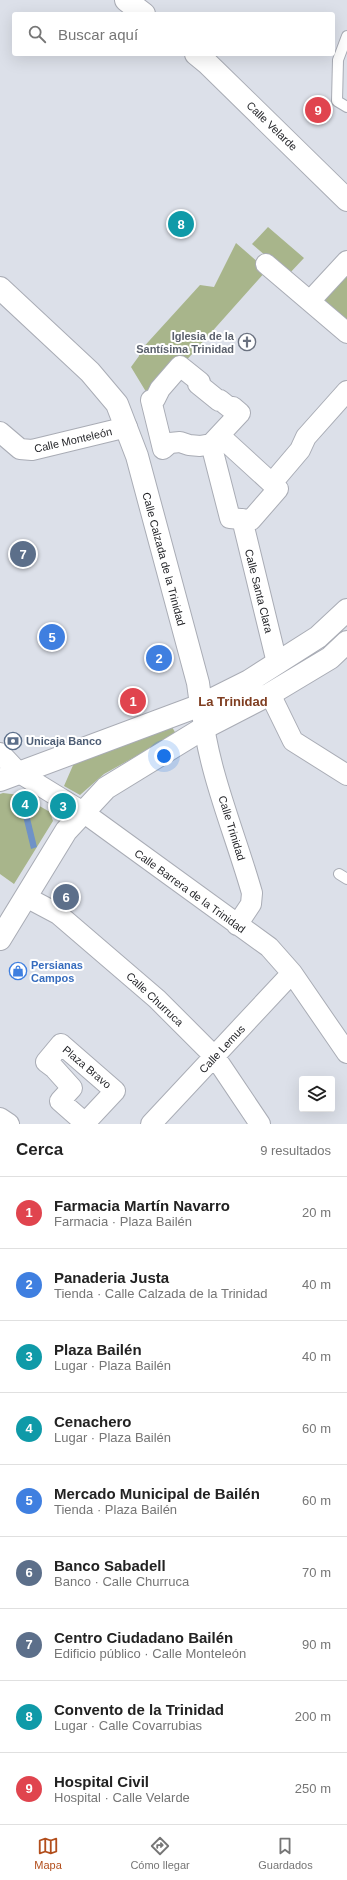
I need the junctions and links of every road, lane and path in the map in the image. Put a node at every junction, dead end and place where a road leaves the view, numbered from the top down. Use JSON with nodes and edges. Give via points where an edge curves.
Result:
{"nodes":[{"id":1,"x":126,"y":0,"type":"edge"},
{"id":2,"x":141,"y":12,"type":"edge"},
{"id":3,"x":347,"y":36,"type":"edge"},
{"id":4,"x":198,"y":56,"type":"edge"},
{"id":5,"x":347,"y":107,"type":"edge"},
{"id":6,"x":347,"y":200,"type":"edge"},
{"id":7,"x":347,"y":261,"type":"edge"},
{"id":8,"x":266,"y":264,"type":"dead end"},
{"id":9,"x":0,"y":288,"type":"edge"},
{"id":10,"x":310,"y":302,"type":"junction"},
{"id":11,"x":347,"y":333,"type":"edge"},
{"id":12,"x":347,"y":391,"type":"edge"},
{"id":13,"x":127,"y":427,"type":"junction"},
{"id":14,"x":0,"y":432,"type":"edge"},
{"id":15,"x":215,"y":440,"type":"junction"},
{"id":16,"x":272,"y":483,"type":"junction"},
{"id":17,"x":242,"y":519,"type":"junction"},
{"id":18,"x":347,"y":610,"type":"edge"},
{"id":19,"x":347,"y":642,"type":"edge"},
{"id":20,"x":277,"y":663,"type":"junction"},
{"id":21,"x":270,"y":694,"type":"junction"},
{"id":22,"x":201,"y":705,"type":"junction"},
{"id":23,"x":204,"y":728,"type":"junction"},
{"id":24,"x":0,"y":753,"type":"edge"},
{"id":25,"x":347,"y":775,"type":"edge"},
{"id":26,"x":9,"y":776,"type":"edge"},
{"id":27,"x":83,"y":812,"type":"junction"},
{"id":28,"x":26,"y":897,"type":"junction"},
{"id":29,"x":237,"y":925,"type":"junction"},
{"id":30,"x":0,"y":939,"type":"edge"},
{"id":31,"x":292,"y":973,"type":"junction"},
{"id":32,"x":347,"y":1053,"type":"edge"},
{"id":33,"x":215,"y":1057,"type":"junction"},
{"id":34,"x":0,"y":1118,"type":"edge"},
{"id":35,"x":9,"y":1124,"type":"edge"},
{"id":36,"x":151,"y":1124,"type":"edge"},
{"id":37,"x":260,"y":1124,"type":"edge"}],
"edges":[{"from":1,"to":2,"type":"main road"},
{"from":3,"to":5,"type":"lane","via":[[338,60],[337,101]]},
{"from":4,"to":6,"type":"main road","name":"Calle Velarde"},
{"from":7,"to":10,"type":"street"},
{"from":8,"to":10,"type":"street"},
{"from":9,"to":13,"type":"main road","name":"Calle Calzada de la Trinidad","via":[[90,372],[117,404]]},
{"from":10,"to":11,"type":"street"},
{"from":12,"to":16,"type":"street","via":[[306,437],[300,450]]},
{"from":13,"to":14,"type":"street","name":"Calle Monteleón","via":[[32,450],[20,449]]},
{"from":13,"to":22,"type":"main road","name":"Calle Calzada de la Trinidad","via":[[198,683]]},
{"from":15,"to":15,"type":"street","via":[[200,446],[180,442],[163,448],[151,400],[155,399],[160,389],[180,366],[219,401],[240,413]]},
{"from":15,"to":16,"type":"street","via":[[220,438]]},
{"from":15,"to":17,"type":"street","via":[[230,518]]},
{"from":16,"to":17,"type":"street","via":[[278,489],[251,520]]},
{"from":17,"to":20,"type":"street","name":"Calle Santa Clara"},
{"from":18,"to":20,"type":"main road","via":[[318,637]]},
{"from":19,"to":21,"type":"main road","via":[[330,658]]},
{"from":20,"to":22,"type":"main road"},
{"from":21,"to":23,"type":"main road"},
{"from":21,"to":25,"type":"street","via":[[293,741]]},
{"from":22,"to":23,"type":"street","name":"Calle Calzada de la Trinidad"},
{"from":22,"to":26,"type":"main road"},
{"from":23,"to":27,"type":"main road","via":[[106,788]]},
{"from":23,"to":29,"type":"street","name":"Calle Trinidad","via":[[217,780],[252,893],[251,904]]},
{"from":24,"to":26,"type":"street","name":"Calle Barrera de la Trinidad"},
{"from":26,"to":27,"type":"street","name":"Calle Barrera de la Trinidad"},
{"from":27,"to":28,"type":"main road","via":[[66,831]]},
{"from":27,"to":29,"type":"street","name":"Calle Barrera de la Trinidad"},
{"from":28,"to":30,"type":"main road"},
{"from":28,"to":33,"type":"street","name":"Calle Churruca","via":[[64,919],[157,999]]},
{"from":29,"to":31,"type":"street","name":"Calle Barrera de la Trinidad","via":[[269,947]]},
{"from":31,"to":32,"type":"street"},
{"from":31,"to":33,"type":"street","name":"Calle Lemus"},
{"from":33,"to":36,"type":"street","name":"Calle Lemus"},
{"from":33,"to":37,"type":"street","name":"Calle Churruca"},
{"from":34,"to":35,"type":"street"}]}
